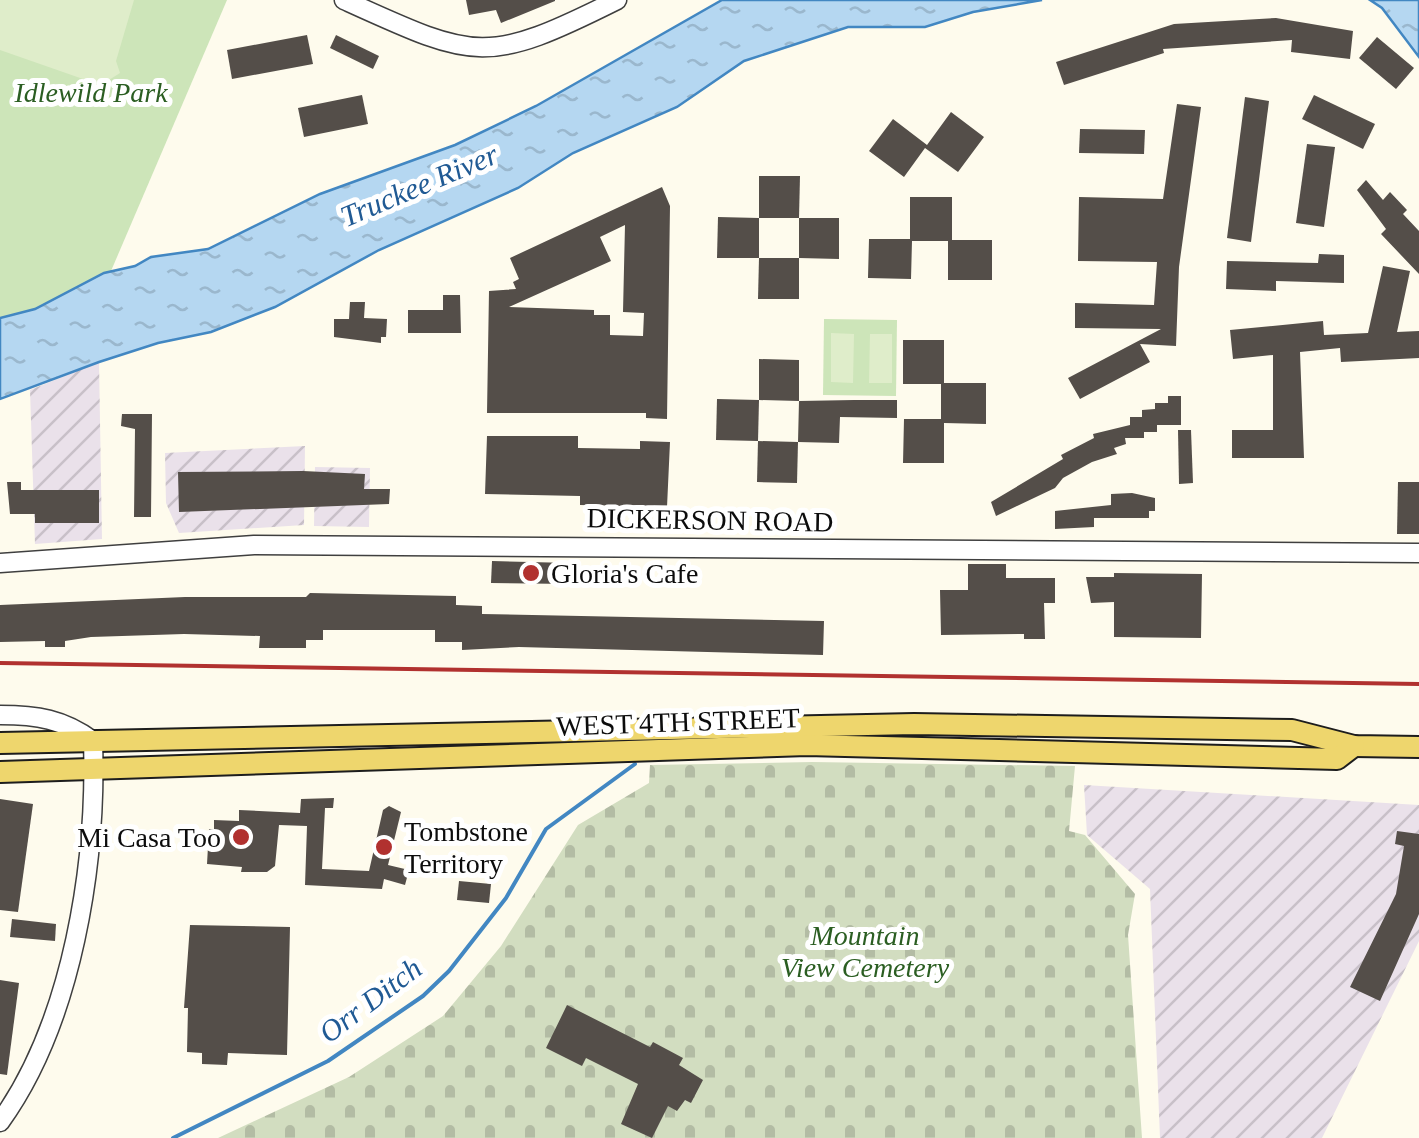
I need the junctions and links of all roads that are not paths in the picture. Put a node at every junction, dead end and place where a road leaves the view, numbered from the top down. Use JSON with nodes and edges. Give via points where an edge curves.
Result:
{"nodes":[{"id":1,"x":344,"y":0,"type":"edge"},
{"id":2,"x":617,"y":0,"type":"edge"},
{"id":3,"x":1419,"y":553,"type":"edge"},
{"id":4,"x":0,"y":562,"type":"edge"},
{"id":5,"x":0,"y":715,"type":"edge"},
{"id":6,"x":93,"y":741,"type":"junction"},
{"id":7,"x":0,"y":743,"type":"edge"},
{"id":8,"x":1354,"y":746,"type":"junction"},
{"id":9,"x":1419,"y":747,"type":"edge"},
{"id":10,"x":0,"y":772,"type":"edge"},
{"id":11,"x":94,"y":772,"type":"junction"},
{"id":12,"x":0,"y":1122,"type":"edge"}],
"edges":[{"from":1,"to":2,"type":"street","via":[[436,42],[478,49],[542,38]]},
{"from":3,"to":4,"type":"street","name":"DICKERSON ROAD","via":[[254,545]]},
{"from":5,"to":6,"type":"street","via":[[45,716]]},
{"from":6,"to":7,"type":"main road","name":"WEST 4TH STREET"},
{"from":6,"to":8,"type":"main road","name":"WEST 4TH STREET","via":[[914,724],[1292,730]]},
{"from":6,"to":11,"type":"street"},
{"from":8,"to":9,"type":"main road","name":"WEST 4TH STREET"},
{"from":8,"to":11,"type":"main road","name":"WEST 4TH STREET","via":[[1337,759],[807,745]]},
{"from":10,"to":11,"type":"main road","name":"WEST 4TH STREET"},
{"from":11,"to":12,"type":"street","via":[[75,942],[45,1038]]}]}
